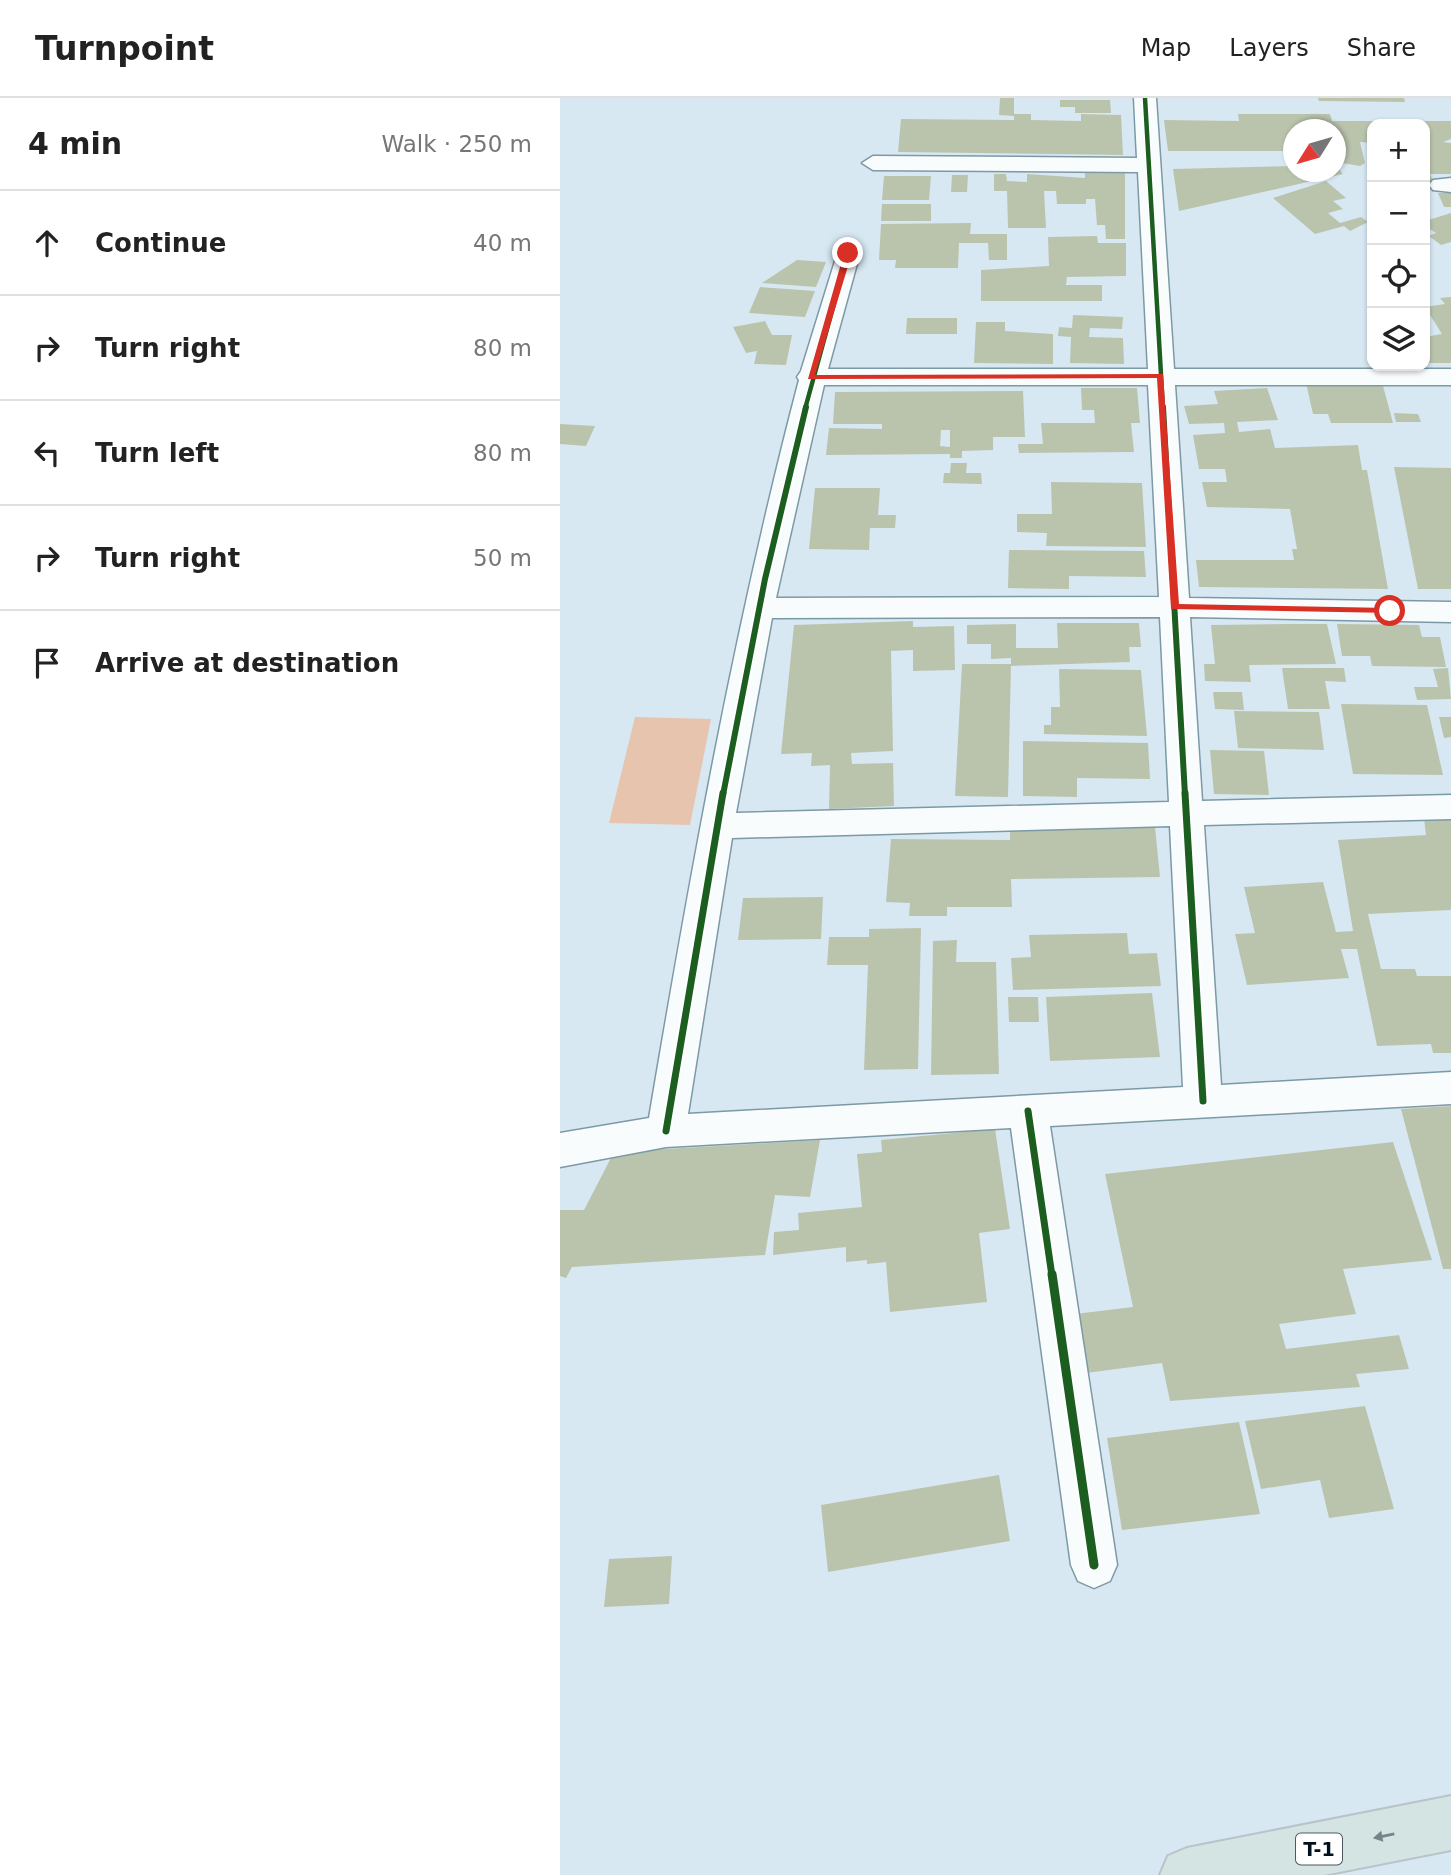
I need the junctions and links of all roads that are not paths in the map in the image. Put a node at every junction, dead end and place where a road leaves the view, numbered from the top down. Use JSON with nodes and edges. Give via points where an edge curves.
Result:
{"nodes":[{"id":1,"x":1145,"y":98,"type":"edge"},
{"id":2,"x":873,"y":163,"type":"dead end"},
{"id":3,"x":1149,"y":165,"type":"junction"},
{"id":4,"x":848,"y":253,"type":"dead end"},
{"id":5,"x":1161,"y":375,"type":"junction"},
{"id":6,"x":810,"y":377,"type":"junction"},
{"id":7,"x":1451,"y":377,"type":"edge"},
{"id":8,"x":1174,"y":607,"type":"junction"},
{"id":9,"x":760,"y":608,"type":"junction"},
{"id":10,"x":1451,"y":612,"type":"edge"},
{"id":11,"x":1451,"y":807,"type":"edge"},
{"id":12,"x":1186,"y":812,"type":"junction"},
{"id":13,"x":716,"y":826,"type":"junction"},
{"id":14,"x":1451,"y":1088,"type":"edge"},
{"id":15,"x":1203,"y":1101,"type":"junction"},
{"id":16,"x":1028,"y":1111,"type":"junction"},
{"id":17,"x":666,"y":1132,"type":"junction"},
{"id":18,"x":560,"y":1150,"type":"edge"},
{"id":19,"x":1094,"y":1565,"type":"dead end"},
{"id":20,"x":1451,"y":1823,"type":"edge"},
{"id":21,"x":1187,"y":1875,"type":"edge"}],
"edges":[{"from":1,"to":3,"type":"street"},
{"from":2,"to":3,"type":"street"},
{"from":3,"to":5,"type":"street"},
{"from":4,"to":6,"type":"street"},
{"from":5,"to":6,"type":"street"},
{"from":5,"to":7,"type":"street"},
{"from":5,"to":8,"type":"street"},
{"from":6,"to":9,"type":"street"},
{"from":8,"to":9,"type":"street"},
{"from":8,"to":10,"type":"street"},
{"from":8,"to":12,"type":"street"},
{"from":9,"to":13,"type":"street"},
{"from":11,"to":12,"type":"street"},
{"from":12,"to":13,"type":"street"},
{"from":12,"to":15,"type":"street"},
{"from":13,"to":17,"type":"street"},
{"from":14,"to":15,"type":"street"},
{"from":15,"to":16,"type":"street"},
{"from":16,"to":17,"type":"street"},
{"from":16,"to":19,"type":"street"},
{"from":17,"to":18,"type":"street"},
{"from":20,"to":21,"type":"highway","number":"T-1","one_way":true}]}
